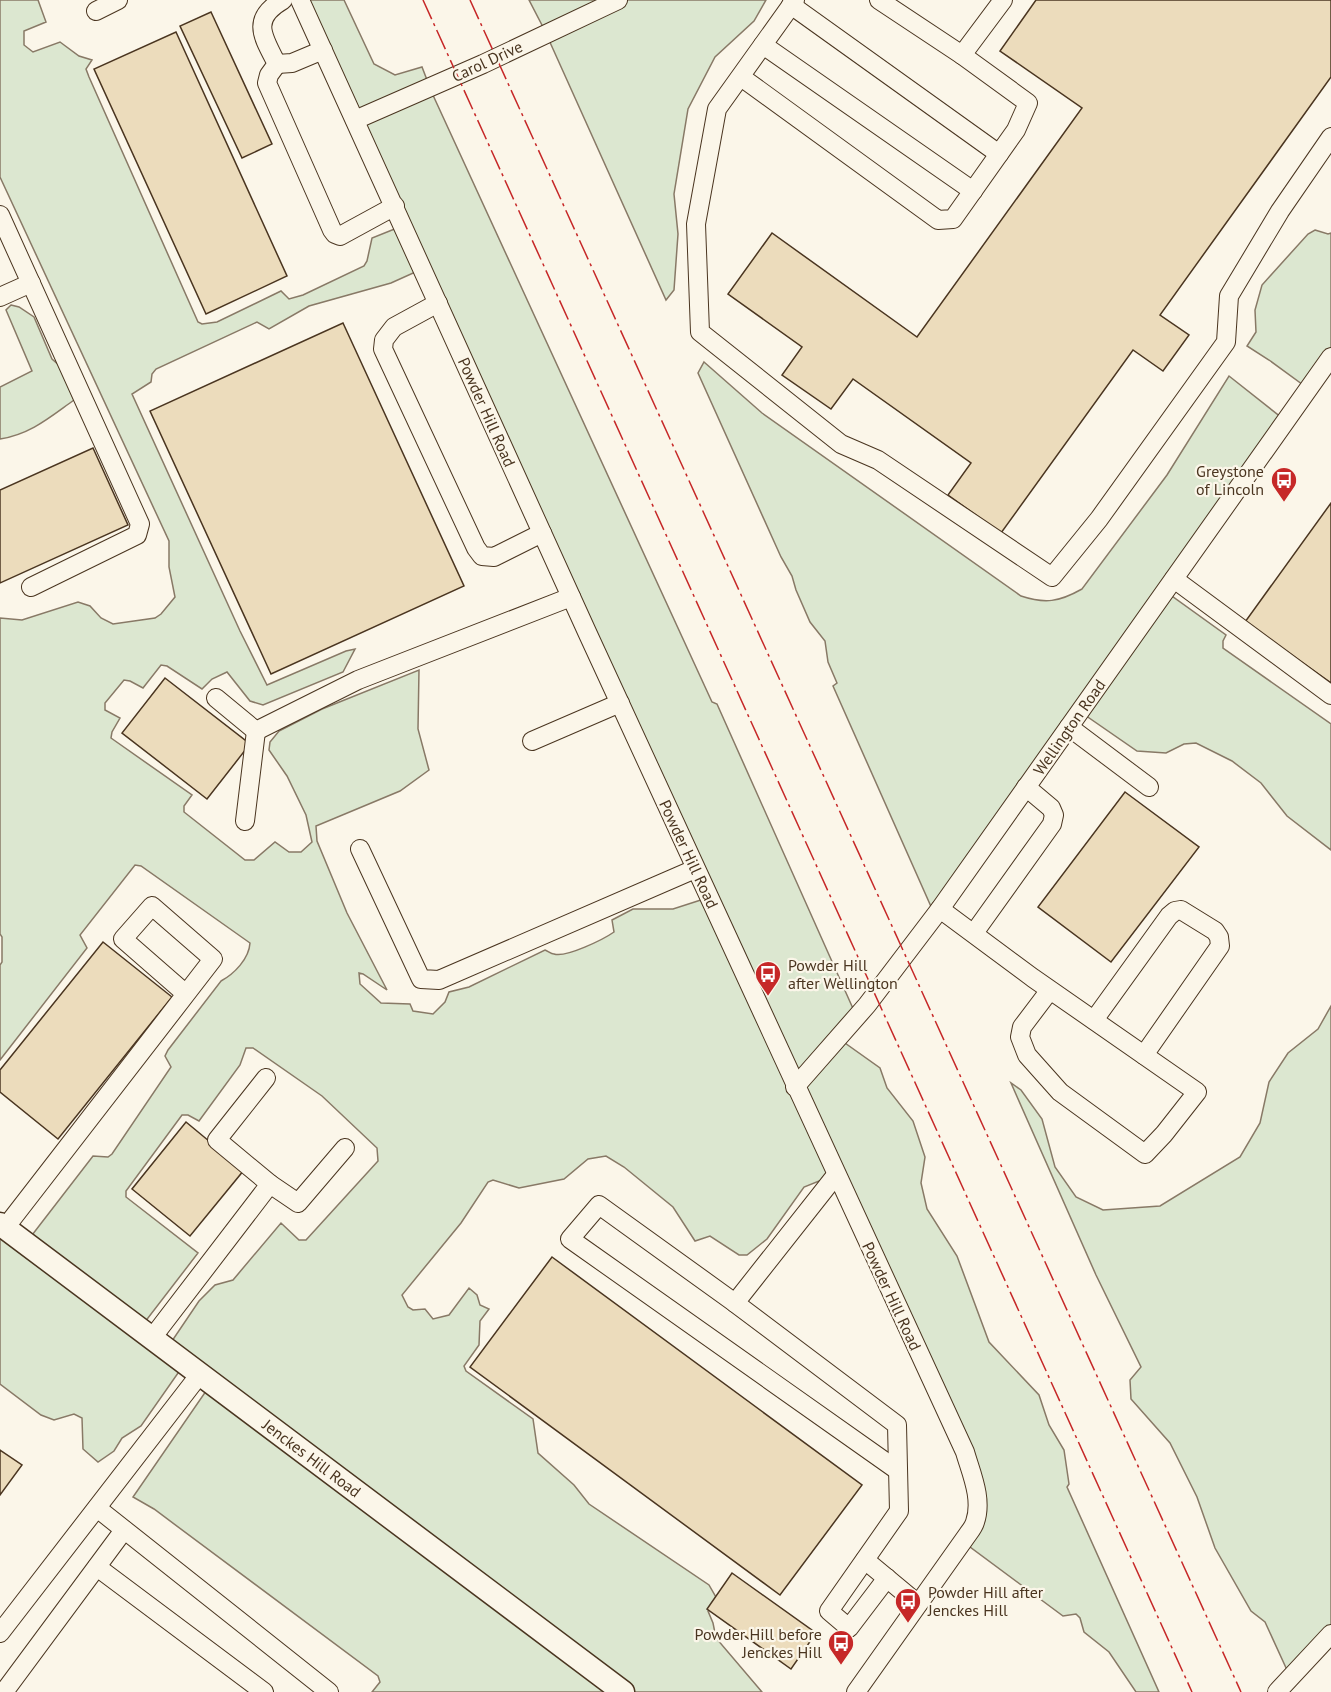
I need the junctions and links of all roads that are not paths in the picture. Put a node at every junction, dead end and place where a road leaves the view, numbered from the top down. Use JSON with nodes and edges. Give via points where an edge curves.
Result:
{"nodes":[{"id":1,"x":118,"y":0,"type":"edge"},
{"id":2,"x":284,"y":0,"type":"edge"},
{"id":3,"x":300,"y":0,"type":"edge"},
{"id":4,"x":618,"y":0,"type":"edge"},
{"id":5,"x":879,"y":0,"type":"edge"},
{"id":6,"x":1003,"y":0,"type":"edge"},
{"id":7,"x":793,"y":3,"type":"edge"},
{"id":8,"x":96,"y":11,"type":"dead end"},
{"id":9,"x":763,"y":45,"type":"junction"},
{"id":10,"x":323,"y":50,"type":"junction"},
{"id":11,"x":962,"y":55,"type":"junction"},
{"id":12,"x":277,"y":64,"type":"junction"},
{"id":13,"x":741,"y":77,"type":"junction"},
{"id":14,"x":356,"y":120,"type":"junction"},
{"id":15,"x":1331,"y":137,"type":"edge"},
{"id":16,"x":999,"y":154,"type":"junction"},
{"id":17,"x":973,"y":191,"type":"junction"},
{"id":18,"x":394,"y":206,"type":"junction"},
{"id":19,"x":0,"y":215,"type":"edge"},
{"id":20,"x":31,"y":283,"type":"junction"},
{"id":21,"x":0,"y":297,"type":"edge"},
{"id":22,"x":438,"y":303,"type":"junction"},
{"id":23,"x":1331,"y":357,"type":"edge"},
{"id":24,"x":542,"y":533,"type":"junction"},
{"id":25,"x":1174,"y":579,"type":"junction"},
{"id":26,"x":31,"y":587,"type":"dead end"},
{"id":27,"x":571,"y":597,"type":"junction"},
{"id":28,"x":1331,"y":695,"type":"edge"},
{"id":29,"x":216,"y":698,"type":"dead end"},
{"id":30,"x":620,"y":703,"type":"junction"},
{"id":31,"x":1069,"y":727,"type":"junction"},
{"id":32,"x":256,"y":731,"type":"junction"},
{"id":33,"x":532,"y":741,"type":"dead end"},
{"id":34,"x":1026,"y":787,"type":"junction"},
{"id":35,"x":1149,"y":787,"type":"dead end"},
{"id":36,"x":245,"y":821,"type":"dead end"},
{"id":37,"x":360,"y":849,"type":"dead end"},
{"id":38,"x":695,"y":869,"type":"junction"},
{"id":39,"x":940,"y":909,"type":"junction"},
{"id":40,"x":974,"y":933,"type":"junction"},
{"id":41,"x":1050,"y":990,"type":"junction"},
{"id":42,"x":186,"y":994,"type":"junction"},
{"id":43,"x":1094,"y":1020,"type":"junction"},
{"id":44,"x":1144,"y":1055,"type":"junction"},
{"id":45,"x":266,"y":1078,"type":"dead end"},
{"id":46,"x":795,"y":1087,"type":"junction"},
{"id":47,"x":345,"y":1148,"type":"dead end"},
{"id":48,"x":836,"y":1175,"type":"junction"},
{"id":49,"x":270,"y":1184,"type":"junction"},
{"id":50,"x":2,"y":1226,"type":"edge"},
{"id":51,"x":735,"y":1303,"type":"junction"},
{"id":52,"x":152,"y":1338,"type":"junction"},
{"id":53,"x":200,"y":1374,"type":"junction"},
{"id":54,"x":897,"y":1470,"type":"junction"},
{"id":55,"x":97,"y":1508,"type":"junction"},
{"id":56,"x":124,"y":1530,"type":"junction"},
{"id":57,"x":865,"y":1560,"type":"junction"},
{"id":58,"x":97,"y":1567,"type":"junction"},
{"id":59,"x":887,"y":1578,"type":"junction"},
{"id":60,"x":918,"y":1604,"type":"junction"},
{"id":61,"x":0,"y":1633,"type":"edge"},
{"id":62,"x":1331,"y":1634,"type":"edge"},
{"id":63,"x":4,"y":1692,"type":"edge"},
{"id":64,"x":264,"y":1692,"type":"edge"},
{"id":65,"x":329,"y":1692,"type":"edge"},
{"id":66,"x":623,"y":1692,"type":"edge"},
{"id":67,"x":856,"y":1692,"type":"edge"},
{"id":68,"x":1277,"y":1692,"type":"edge"}],
"edges":[{"from":1,"to":8,"type":"street"},
{"from":2,"to":12,"type":"street","via":[[263,19],[264,38]]},
{"from":3,"to":10,"type":"street","name":"Powder Hill Road"},
{"from":4,"to":14,"type":"street","name":"Carol Drive"},
{"from":5,"to":11,"type":"street"},
{"from":6,"to":11,"type":"street"},
{"from":7,"to":9,"type":"street"},
{"from":7,"to":16,"type":"street"},
{"from":9,"to":13,"type":"street"},
{"from":9,"to":17,"type":"street"},
{"from":10,"to":12,"type":"street","via":[[292,63]]},
{"from":10,"to":14,"type":"street","name":"Powder Hill Road"},
{"from":11,"to":16,"type":"street","via":[[1028,103]]},
{"from":12,"to":18,"type":"street","via":[[267,83],[335,234],[340,236]]},
{"from":13,"to":15,"type":"street","via":[[717,109],[696,224],[700,332],[841,444],[878,460],[1052,577],[1099,519],[1226,342],[1229,296]]},
{"from":13,"to":17,"type":"street","via":[[938,220],[953,219]]},
{"from":14,"to":18,"type":"street","name":"Powder Hill Road"},
{"from":16,"to":17,"type":"street"},
{"from":18,"to":22,"type":"street","name":"Powder Hill Road"},
{"from":19,"to":20,"type":"street"},
{"from":20,"to":21,"type":"street"},
{"from":20,"to":26,"type":"street","via":[[140,524],[137,536]]},
{"from":22,"to":24,"type":"street","name":"Powder Hill Road"},
{"from":22,"to":24,"type":"street","via":[[394,327],[384,340],[383,350],[482,556],[494,558]]},
{"from":23,"to":25,"type":"street","name":"Wellington Road"},
{"from":24,"to":27,"type":"street","name":"Powder Hill Road"},
{"from":25,"to":28,"type":"street"},
{"from":25,"to":31,"type":"street","name":"Wellington Road"},
{"from":27,"to":30,"type":"street","name":"Powder Hill Road"},
{"from":27,"to":32,"type":"street","via":[[358,680]]},
{"from":29,"to":32,"type":"street"},
{"from":30,"to":33,"type":"street"},
{"from":30,"to":38,"type":"street","name":"Powder Hill Road"},
{"from":31,"to":34,"type":"street","name":"Wellington Road"},
{"from":31,"to":35,"type":"street"},
{"from":32,"to":36,"type":"street"},
{"from":34,"to":39,"type":"street","name":"Wellington Road"},
{"from":34,"to":40,"type":"street","via":[[1052,808],[1052,824]]},
{"from":37,"to":38,"type":"street","via":[[421,980],[439,980]]},
{"from":38,"to":46,"type":"street","name":"Powder Hill Road"},
{"from":39,"to":40,"type":"street"},
{"from":39,"to":46,"type":"street","name":"Wellington Road","via":[[867,1005]]},
{"from":40,"to":41,"type":"street"},
{"from":41,"to":43,"type":"street"},
{"from":41,"to":44,"type":"street","via":[[1022,1027],[1020,1037],[1027,1055],[1060,1092],[1145,1154],[1197,1092]]},
{"from":42,"to":42,"type":"street","via":[[213,959],[152,906],[123,939]]},
{"from":42,"to":50,"type":"street"},
{"from":43,"to":44,"type":"street"},
{"from":43,"to":44,"type":"street","via":[[1175,911],[1181,910],[1215,931],[1220,946]]},
{"from":45,"to":49,"type":"street","via":[[217,1140]]},
{"from":46,"to":48,"type":"street","name":"Powder Hill Road"},
{"from":47,"to":49,"type":"street","via":[[298,1203]]},
{"from":48,"to":51,"type":"street"},
{"from":48,"to":60,"type":"street","name":"Powder Hill Road","via":[[964,1452],[974,1483],[978,1509],[975,1522]]},
{"from":49,"to":52,"type":"street"},
{"from":50,"to":52,"type":"main road","name":"Jenckes Hill Road"},
{"from":51,"to":54,"type":"street","via":[[897,1425]]},
{"from":51,"to":54,"type":"street","via":[[599,1205],[570,1239]]},
{"from":52,"to":53,"type":"main road","name":"Jenckes Hill Road"},
{"from":53,"to":55,"type":"street"},
{"from":53,"to":66,"type":"main road","name":"Jenckes Hill Road"},
{"from":54,"to":57,"type":"street","via":[[899,1511]]},
{"from":55,"to":56,"type":"street"},
{"from":55,"to":61,"type":"street"},
{"from":56,"to":58,"type":"street"},
{"from":56,"to":65,"type":"street"},
{"from":57,"to":59,"type":"street"},
{"from":57,"to":59,"type":"street","via":[[829,1611],[849,1628]]},
{"from":58,"to":63,"type":"street"},
{"from":58,"to":64,"type":"street"},
{"from":59,"to":60,"type":"street"},
{"from":60,"to":67,"type":"street","name":"Powder Hill Road"},
{"from":62,"to":68,"type":"street"}]}
